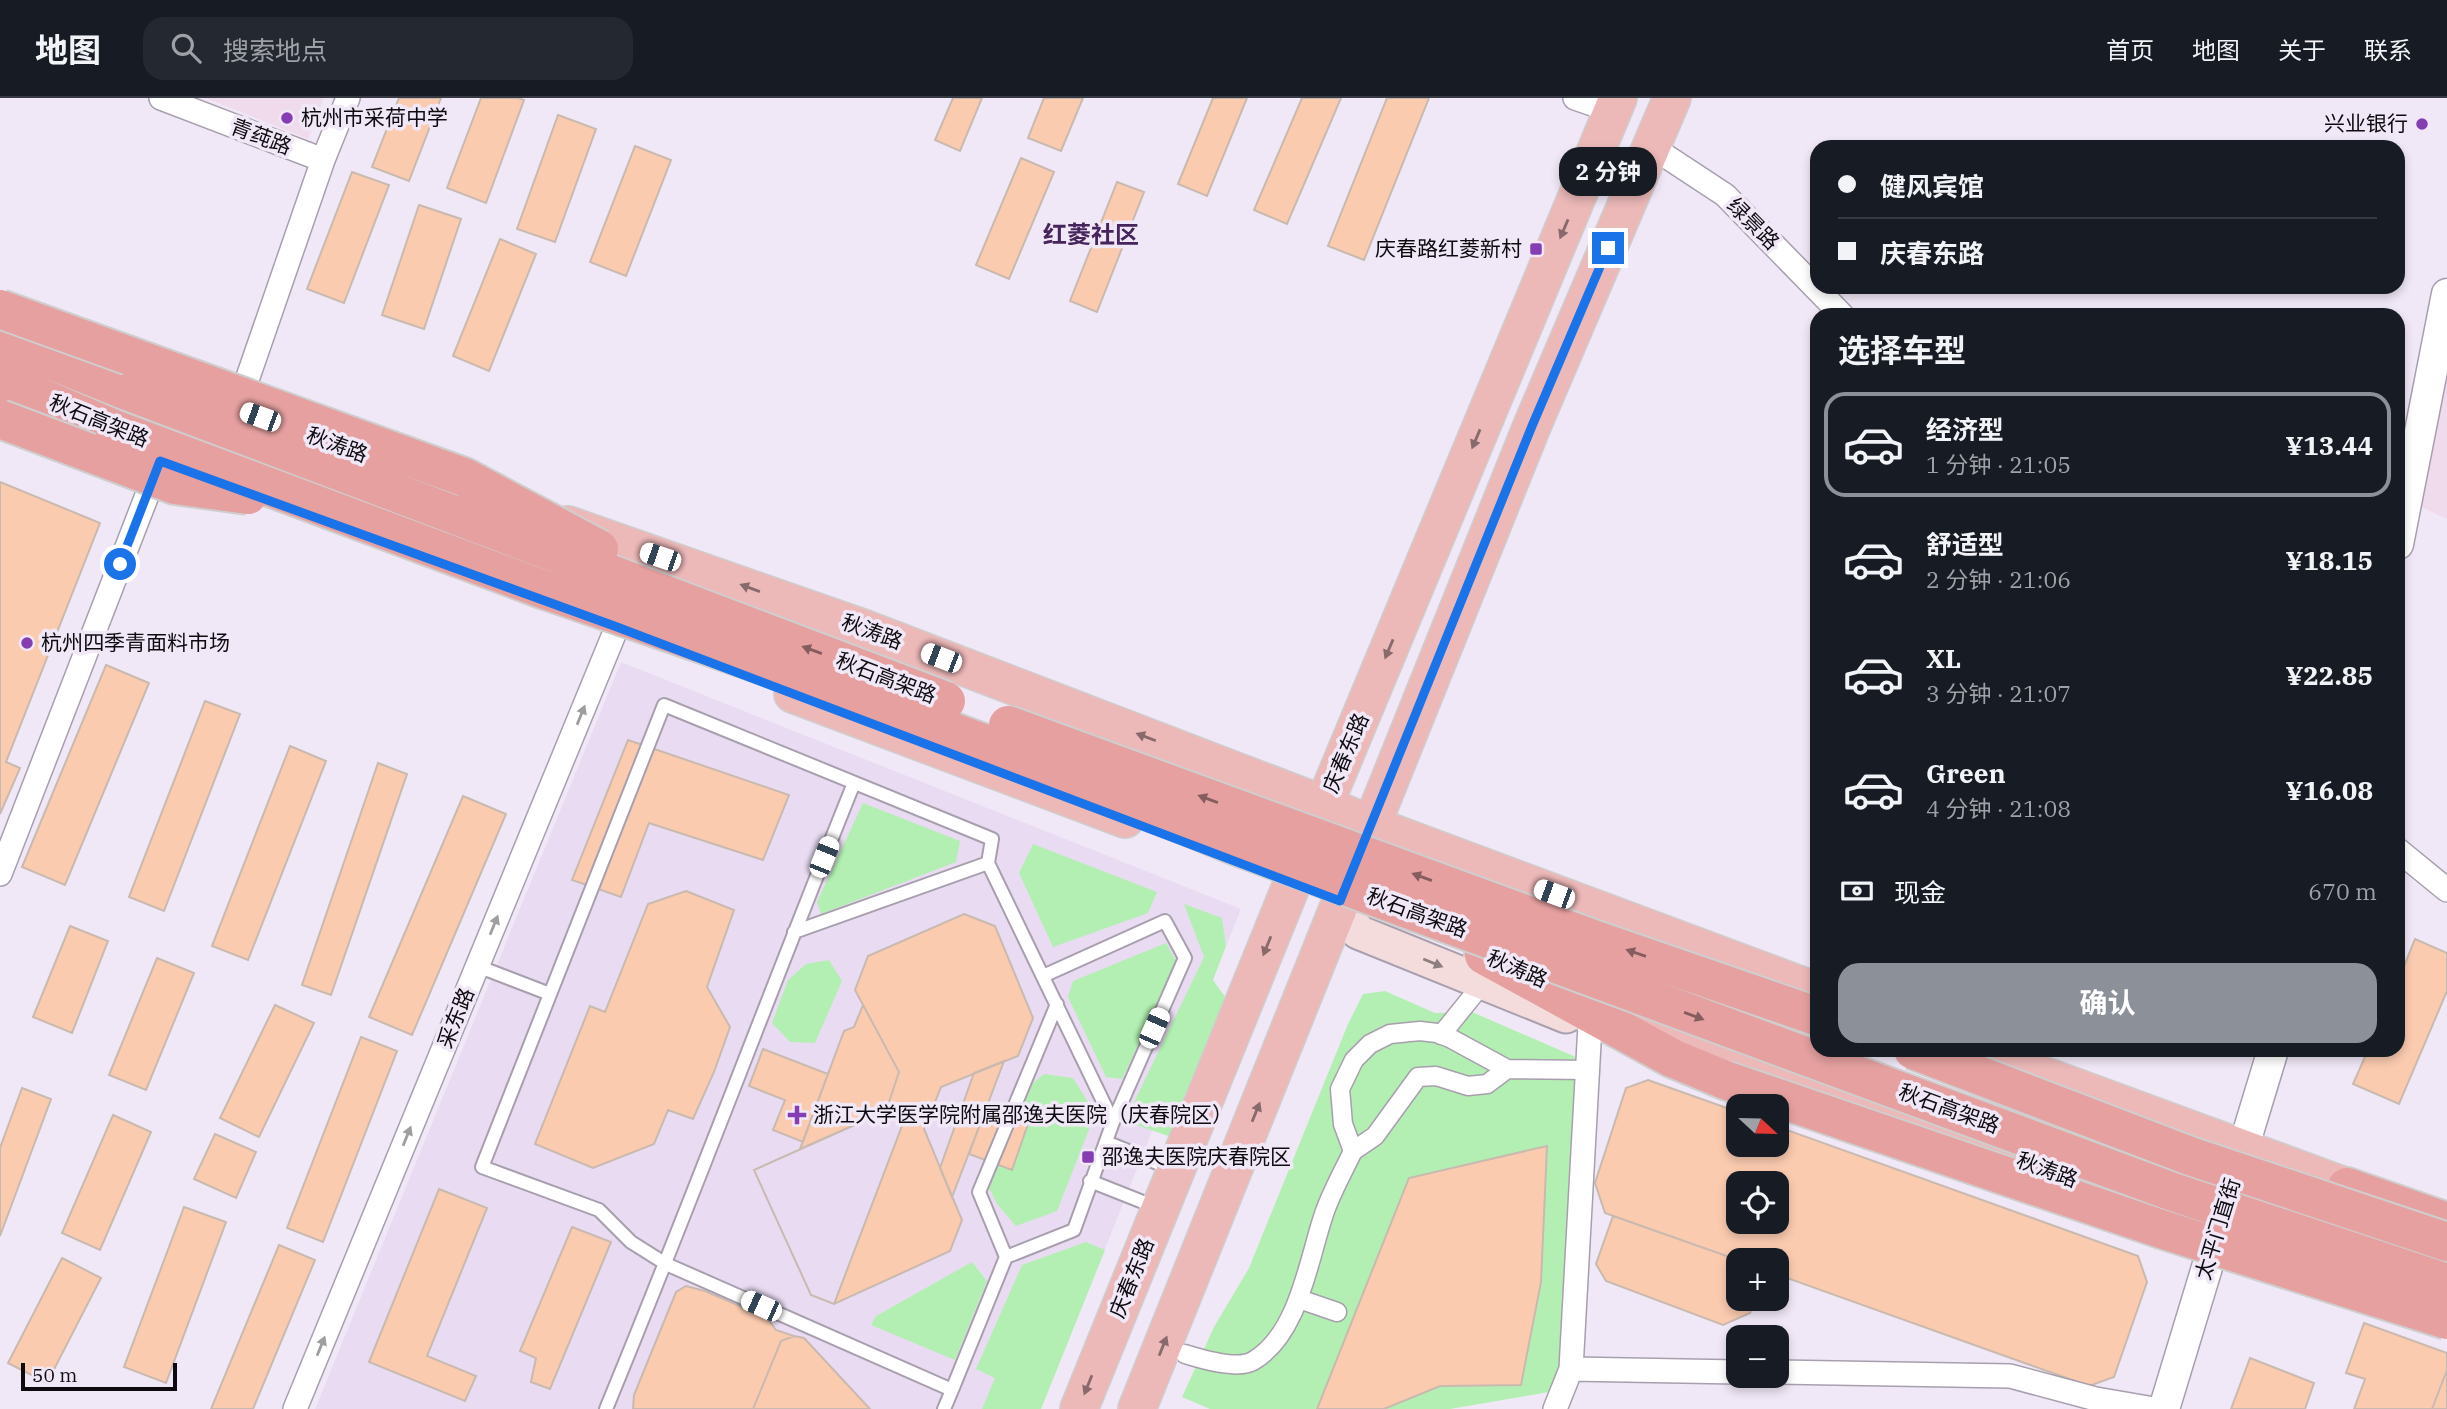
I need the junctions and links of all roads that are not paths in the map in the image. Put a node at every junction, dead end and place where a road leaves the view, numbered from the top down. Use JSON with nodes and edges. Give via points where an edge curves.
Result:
{"nodes":[{"id":1,"x":161,"y":98,"type":"edge"},
{"id":2,"x":348,"y":98,"type":"edge"},
{"id":3,"x":1576,"y":98,"type":"edge"},
{"id":4,"x":1672,"y":98,"type":"edge"},
{"id":5,"x":1615,"y":104,"type":"edge"},
{"id":6,"x":1652,"y":147,"type":"junction"},
{"id":7,"x":323,"y":160,"type":"junction"},
{"id":8,"x":1810,"y":282,"type":"edge"},
{"id":9,"x":1822,"y":294,"type":"edge"},
{"id":10,"x":2447,"y":294,"type":"edge"},
{"id":11,"x":1835,"y":308,"type":"edge"},
{"id":12,"x":0,"y":309,"type":"edge"},
{"id":13,"x":0,"y":320,"type":"edge"},
{"id":14,"x":0,"y":340,"type":"edge"},
{"id":15,"x":0,"y":380,"type":"edge"},
{"id":16,"x":0,"y":403,"type":"edge"},
{"id":17,"x":237,"y":409,"type":"junction"},
{"id":18,"x":0,"y":419,"type":"edge"},
{"id":19,"x":160,"y":461,"type":"junction"},
{"id":20,"x":323,"y":506,"type":"junction"},
{"id":21,"x":2405,"y":508,"type":"edge"},
{"id":22,"x":734,"y":621,"type":"junction"},
{"id":23,"x":617,"y":627,"type":"junction"},
{"id":24,"x":854,"y":783,"type":"junction"},
{"id":25,"x":1324,"y":805,"type":"junction"},
{"id":26,"x":1370,"y":825,"type":"junction"},
{"id":27,"x":2405,"y":856,"type":"edge"},
{"id":28,"x":988,"y":863,"type":"junction"},
{"id":29,"x":0,"y":874,"type":"edge"},
{"id":30,"x":1293,"y":883,"type":"junction"},
{"id":31,"x":2447,"y":890,"type":"edge"},
{"id":32,"x":1340,"y":901,"type":"junction"},
{"id":33,"x":794,"y":932,"type":"junction"},
{"id":34,"x":1483,"y":955,"type":"junction"},
{"id":35,"x":477,"y":966,"type":"junction"},
{"id":36,"x":1043,"y":976,"type":"junction"},
{"id":37,"x":1810,"y":989,"type":"edge"},
{"id":38,"x":1475,"y":993,"type":"dead end"},
{"id":39,"x":550,"y":995,"type":"junction"},
{"id":40,"x":1057,"y":1004,"type":"junction"},
{"id":41,"x":1810,"y":1014,"type":"edge"},
{"id":42,"x":1590,"y":1025,"type":"junction"},
{"id":43,"x":1441,"y":1035,"type":"junction"},
{"id":44,"x":1931,"y":1057,"type":"edge"},
{"id":45,"x":1992,"y":1057,"type":"edge"},
{"id":46,"x":2271,"y":1057,"type":"edge"},
{"id":47,"x":1507,"y":1069,"type":"junction"},
{"id":48,"x":1587,"y":1070,"type":"junction"},
{"id":49,"x":1113,"y":1122,"type":"junction"},
{"id":50,"x":1106,"y":1142,"type":"junction"},
{"id":51,"x":2243,"y":1150,"type":"junction"},
{"id":52,"x":1353,"y":1151,"type":"junction"},
{"id":53,"x":1176,"y":1171,"type":"junction"},
{"id":54,"x":1090,"y":1181,"type":"junction"},
{"id":55,"x":2347,"y":1187,"type":"joint"},
{"id":56,"x":1160,"y":1209,"type":"junction"},
{"id":57,"x":2447,"y":1224,"type":"edge"},
{"id":58,"x":2447,"y":1242,"type":"edge"},
{"id":59,"x":2212,"y":1247,"type":"junction"},
{"id":60,"x":1006,"y":1257,"type":"junction"},
{"id":61,"x":666,"y":1264,"type":"junction"},
{"id":62,"x":2447,"y":1283,"type":"edge"},
{"id":63,"x":1298,"y":1299,"type":"junction"},
{"id":64,"x":2447,"y":1302,"type":"edge"},
{"id":65,"x":1337,"y":1312,"type":"dead end"},
{"id":66,"x":2447,"y":1320,"type":"edge"},
{"id":67,"x":1185,"y":1354,"type":"dead end"},
{"id":68,"x":1571,"y":1369,"type":"junction"},
{"id":69,"x":1726,"y":1372,"type":"edge"},
{"id":70,"x":1789,"y":1372,"type":"edge"},
{"id":71,"x":952,"y":1390,"type":"junction"},
{"id":72,"x":295,"y":1409,"type":"edge"},
{"id":73,"x":606,"y":1409,"type":"edge"},
{"id":74,"x":944,"y":1409,"type":"edge"},
{"id":75,"x":1079,"y":1409,"type":"edge"},
{"id":76,"x":1138,"y":1409,"type":"edge"},
{"id":77,"x":1555,"y":1409,"type":"edge"},
{"id":78,"x":2154,"y":1409,"type":"edge"},
{"id":79,"x":2164,"y":1409,"type":"edge"}],
"edges":[{"from":1,"to":7,"type":"street","name":"青莼路"},
{"from":2,"to":7,"type":"street"},
{"from":3,"to":5,"type":"street"},
{"from":4,"to":6,"type":"main road"},
{"from":5,"to":25,"type":"main road","name":"庆春东路","one_way":true},
{"from":6,"to":8,"type":"street","name":"绿景路","via":[[1725,195]]},
{"from":6,"to":26,"type":"main road","via":[[1532,426]]},
{"from":7,"to":17,"type":"street"},
{"from":9,"to":11,"type":"street","name":"绿景路"},
{"from":10,"to":21,"type":"street"},
{"from":12,"to":22,"type":"highway","bridge":true,"via":[[464,477]]},
{"from":13,"to":17,"type":"main road","name":"秋涛路"},
{"from":14,"to":22,"type":"highway","name":"秋石高架路","bridge":true},
{"from":15,"to":20,"type":"highway","name":"秋石高架路","bridge":true,"via":[[114,429]]},
{"from":16,"to":19,"type":"main road","name":"秋涛路"},
{"from":25,"to":17,"type":"main road","name":"秋涛路","one_way":true,"via":[[865,629]]},
{"from":18,"to":20,"type":"highway","bridge":true,"via":[[175,485]]},
{"from":19,"to":23,"type":"main road","name":"秋涛路"},
{"from":19,"to":29,"type":"street"},
{"from":20,"to":62,"type":"highway","name":"秋石高架路","one_way":true,"bridge":true,"via":[[545,590],[892,709],[1237,846],[2173,1192]]},
{"from":41,"to":22,"type":"highway","name":"秋石高架路","one_way":true,"bridge":true,"via":[[1256,817]]},
{"from":23,"to":30,"type":"main road","name":"秋涛路"},
{"from":35,"to":23,"type":"street","name":"采东路","one_way":true},
{"from":24,"to":28,"type":"lane","via":[[992,839]]},
{"from":24,"to":33,"type":"lane"},
{"from":24,"to":39,"type":"lane","via":[[664,705]]},
{"from":25,"to":26,"type":"main road","name":"秋涛路"},
{"from":25,"to":30,"type":"main road","name":"庆春东路"},
{"from":26,"to":32,"type":"main road"},
{"from":26,"to":37,"type":"main road","name":"秋涛路"},
{"from":27,"to":31,"type":"street"},
{"from":28,"to":33,"type":"lane"},
{"from":28,"to":36,"type":"lane"},
{"from":30,"to":32,"type":"main road","name":"秋涛路"},
{"from":30,"to":53,"type":"main road","name":"庆春东路","one_way":true},
{"from":32,"to":34,"type":"main road","name":"秋涛路"},
{"from":32,"to":42,"type":"main road","one_way":true,"via":[[1357,932]]},
{"from":76,"to":32,"type":"main road","one_way":true},
{"from":33,"to":61,"type":"lane"},
{"from":34,"to":59,"type":"main road","name":"秋涛路","via":[[1708,1049]]},
{"from":34,"to":66,"type":"highway","bridge":true,"via":[[1672,1058],[1725,1080],[2222,1250]]},
{"from":35,"to":39,"type":"lane"},
{"from":72,"to":35,"type":"street","name":"采东路","one_way":true},
{"from":36,"to":40,"type":"lane"},
{"from":36,"to":49,"type":"lane","via":[[1166,921],[1185,958]]},
{"from":38,"to":43,"type":"street"},
{"from":39,"to":61,"type":"lane","via":[[482,1167],[599,1209],[631,1242]]},
{"from":40,"to":49,"type":"lane"},
{"from":40,"to":60,"type":"lane","via":[[979,1192]]},
{"from":42,"to":48,"type":"street"},
{"from":42,"to":59,"type":"main road"},
{"from":43,"to":47,"type":"street"},
{"from":43,"to":52,"type":"street","via":[[1420,1031],[1390,1034],[1370,1044],[1354,1060],[1340,1089],[1343,1124]]},
{"from":44,"to":58,"type":"highway","name":"秋石高架路","bridge":true,"via":[[2190,1156]]},
{"from":45,"to":51,"type":"main road"},
{"from":46,"to":51,"type":"street","name":"太平门直街"},
{"from":47,"to":48,"type":"street"},
{"from":47,"to":52,"type":"street","via":[[1487,1084],[1468,1086],[1436,1076],[1418,1077],[1375,1136]]},
{"from":48,"to":68,"type":"street"},
{"from":49,"to":50,"type":"lane"},
{"from":50,"to":53,"type":"lane"},
{"from":50,"to":54,"type":"lane"},
{"from":51,"to":55,"type":"main road"},
{"from":51,"to":59,"type":"street","name":"太平门直街"},
{"from":52,"to":63,"type":"street","via":[[1325,1211]]},
{"from":53,"to":56,"type":"main road","name":"庆春东路"},
{"from":54,"to":56,"type":"lane"},
{"from":54,"to":60,"type":"lane","via":[[1074,1230]]},
{"from":55,"to":57,"type":"highway"},
{"from":56,"to":75,"type":"main road","name":"庆春东路","one_way":true},
{"from":59,"to":64,"type":"main road","name":"秋涛路"},
{"from":59,"to":79,"type":"street","name":"太平门直街"},
{"from":60,"to":71,"type":"lane"},
{"from":61,"to":71,"type":"lane"},
{"from":61,"to":73,"type":"lane"},
{"from":63,"to":65,"type":"street"},
{"from":63,"to":67,"type":"street","via":[[1275,1342],[1251,1362],[1214,1363]]},
{"from":68,"to":69,"type":"street"},
{"from":68,"to":77,"type":"street"},
{"from":70,"to":78,"type":"street","via":[[2010,1376]]},
{"from":71,"to":74,"type":"lane"}]}
